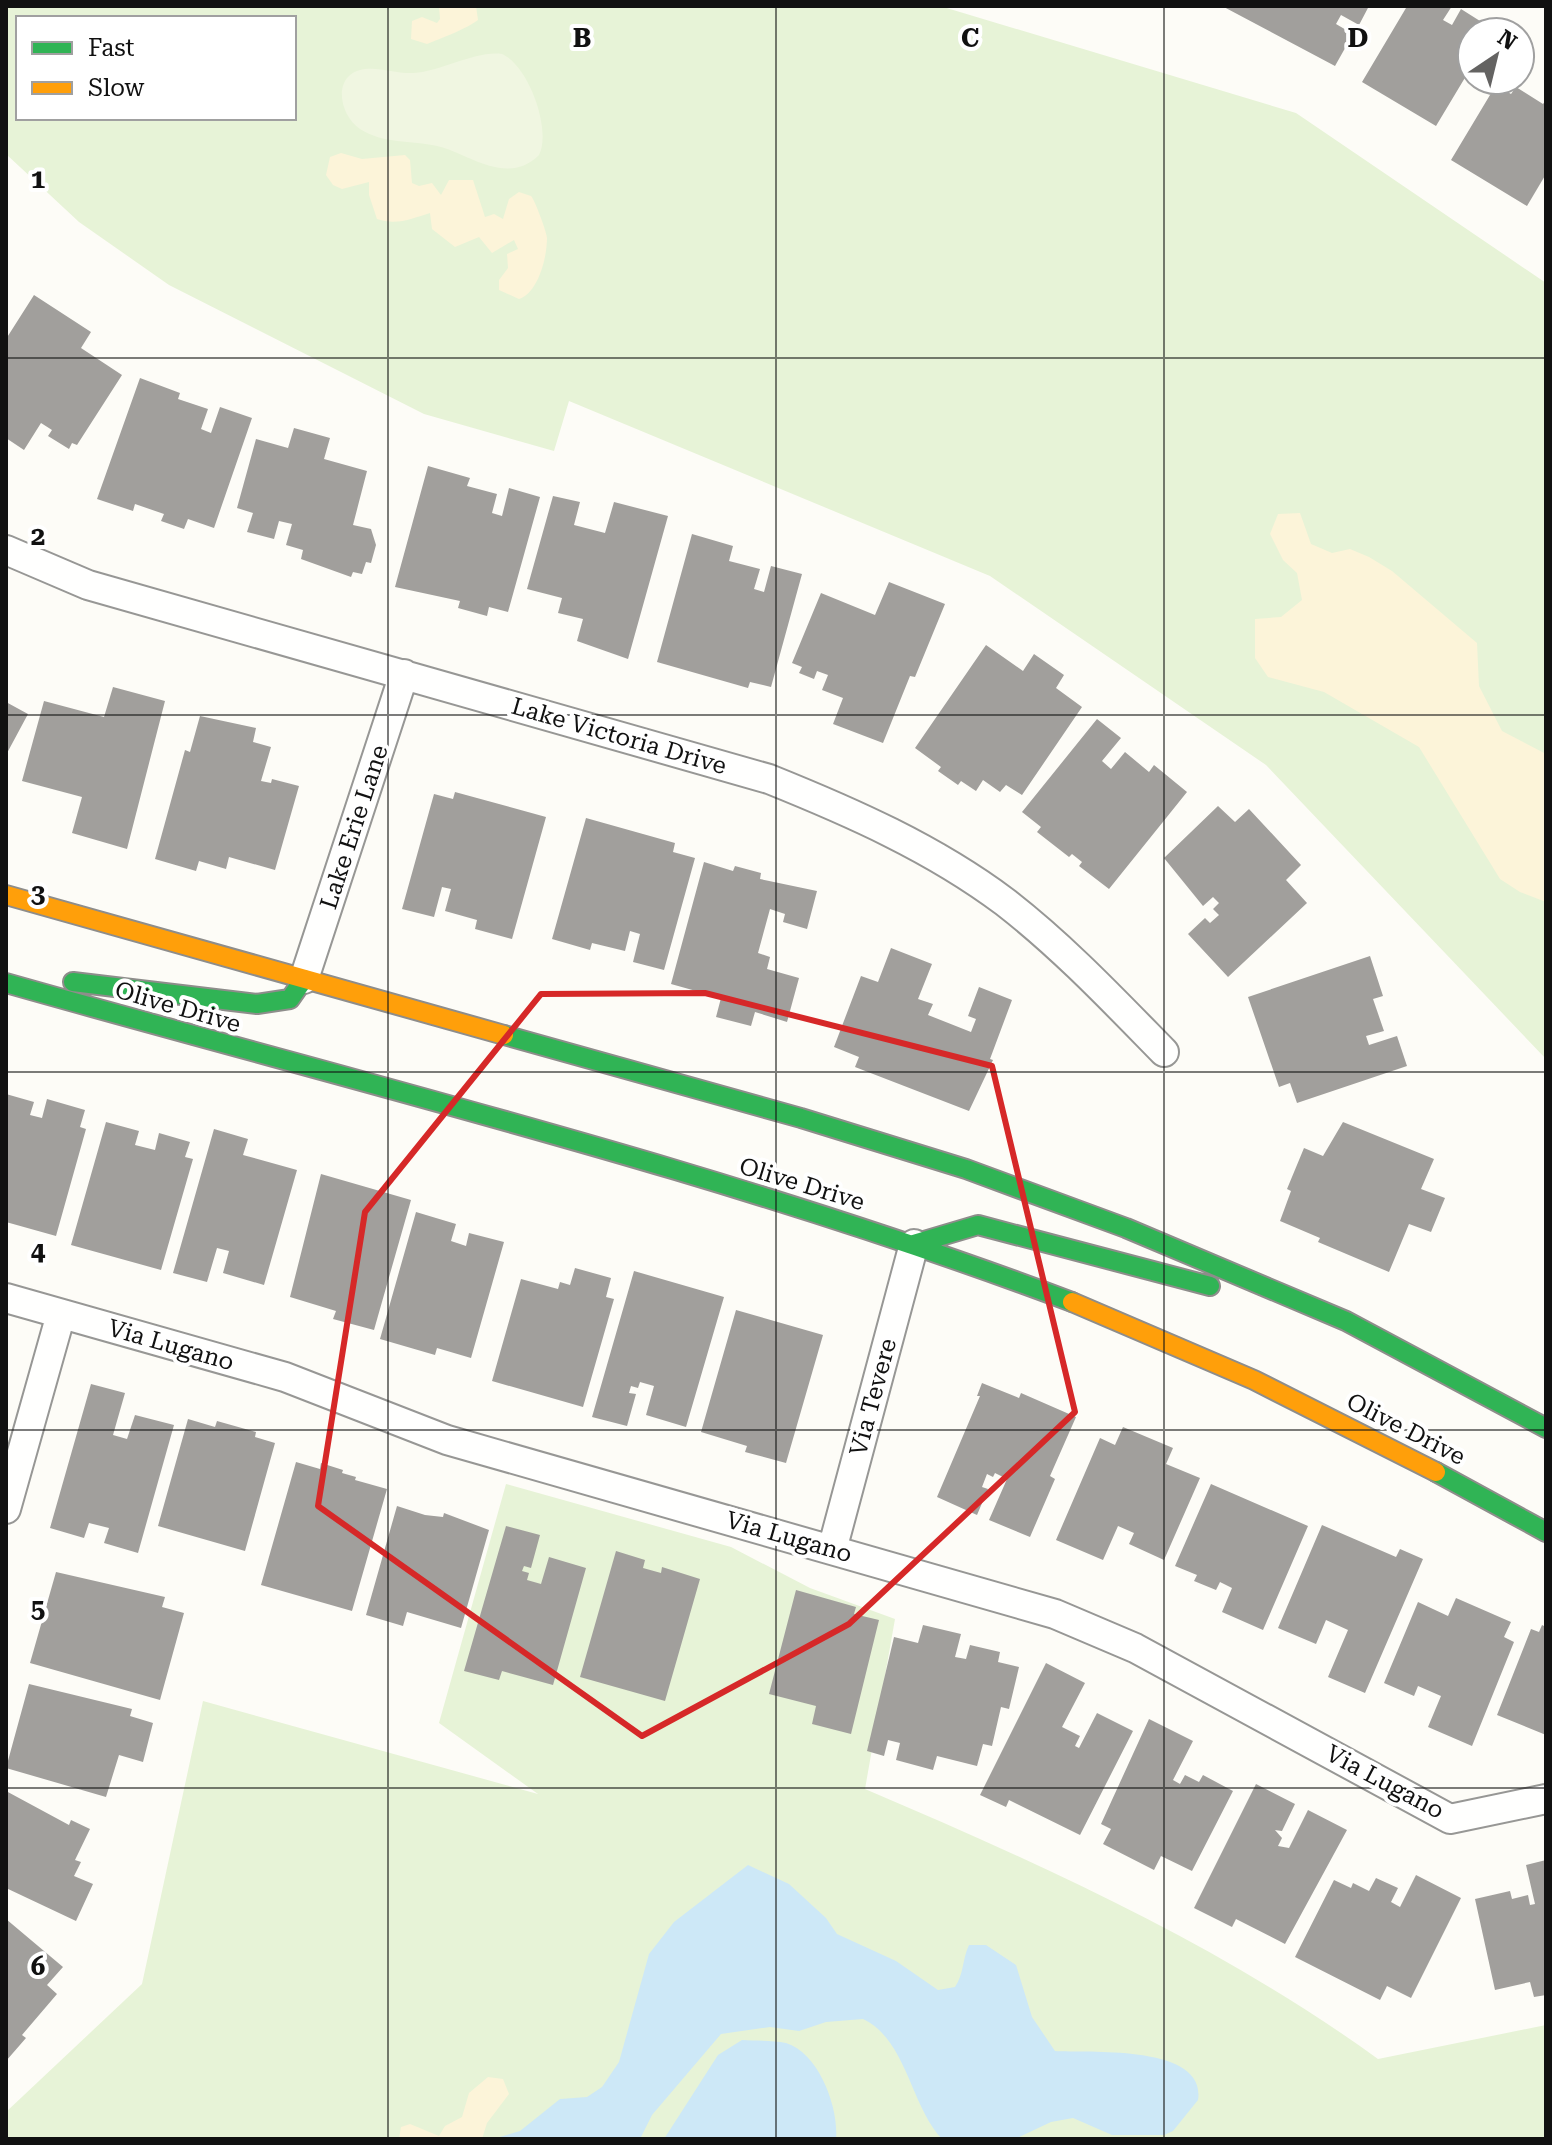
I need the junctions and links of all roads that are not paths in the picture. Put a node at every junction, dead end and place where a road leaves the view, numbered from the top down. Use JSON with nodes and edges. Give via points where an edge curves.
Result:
{"nodes":[{"id":1,"x":6,"y":550,"type":"edge"},
{"id":2,"x":404,"y":674,"type":"junction"},
{"id":3,"x":6,"y":895,"type":"edge"},
{"id":4,"x":6,"y":973,"type":"edge"},
{"id":5,"x":304,"y":979,"type":"junction"},
{"id":6,"x":6,"y":983,"type":"edge"},
{"id":7,"x":1164,"y":1052,"type":"dead end"},
{"id":8,"x":914,"y":1244,"type":"junction"},
{"id":9,"x":6,"y":1298,"type":"edge"},
{"id":10,"x":61,"y":1314,"type":"junction"},
{"id":11,"x":1346,"y":1321,"type":"junction"},
{"id":12,"x":1546,"y":1428,"type":"edge"},
{"id":13,"x":6,"y":1509,"type":"edge"},
{"id":14,"x":1546,"y":1532,"type":"edge"},
{"id":15,"x":832,"y":1550,"type":"junction"},
{"id":16,"x":1546,"y":1799,"type":"edge"}],
"edges":[{"from":1,"to":2,"type":"street","name":"Lake Victoria Drive","via":[[88,585]]},
{"from":2,"to":5,"type":"street","name":"Lake Erie Lane"},
{"from":2,"to":7,"type":"street","name":"Lake Victoria Drive","via":[[769,779],[851,812],[930,853],[1004,902],[1072,959]]},
{"from":3,"to":5,"type":"main road"},
{"from":4,"to":5,"type":"main road","via":[[257,1004],[290,999]]},
{"from":5,"to":11,"type":"main road","via":[[966,1169],[1126,1228]]},
{"from":6,"to":8,"type":"main road","name":"Olive Drive"},
{"from":8,"to":11,"type":"main road","via":[[978,1225]]},
{"from":8,"to":14,"type":"main road","name":"Olive Drive","via":[[1074,1302],[1238,1371],[1421,1462]]},
{"from":8,"to":15,"type":"street","name":"Via Tevere"},
{"from":9,"to":10,"type":"street","name":"Via Lugano"},
{"from":10,"to":13,"type":"street"},
{"from":10,"to":15,"type":"street","name":"Via Lugano","via":[[285,1377],[447,1440]]},
{"from":11,"to":12,"type":"main road"},
{"from":15,"to":16,"type":"street","name":"Via Lugano","via":[[1055,1614],[1135,1648],[1450,1819]]}]}
